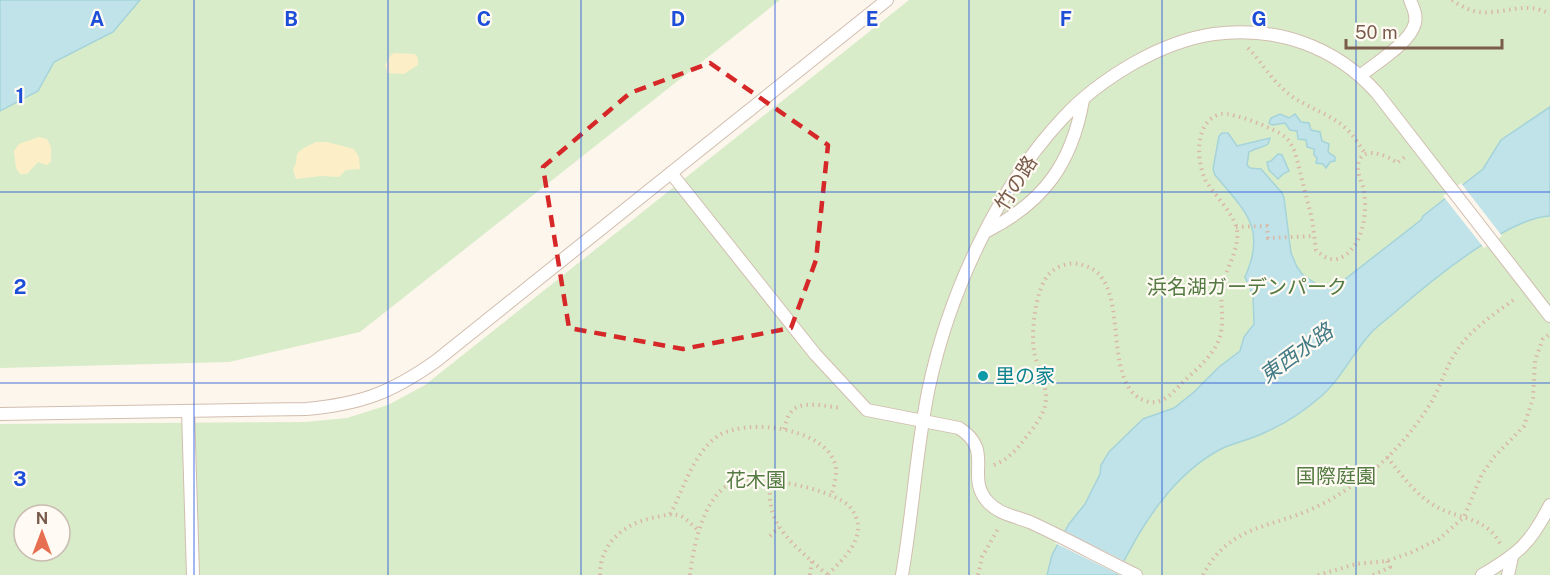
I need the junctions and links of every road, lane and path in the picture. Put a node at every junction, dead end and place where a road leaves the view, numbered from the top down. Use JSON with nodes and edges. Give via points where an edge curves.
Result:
{"nodes":[{"id":1,"x":887,"y":0,"type":"edge"},
{"id":2,"x":1410,"y":0,"type":"edge"},
{"id":3,"x":1452,"y":0,"type":"edge"},
{"id":4,"x":1550,"y":14,"type":"edge"},
{"id":5,"x":1248,"y":48,"type":"dead end"},
{"id":6,"x":1361,"y":75,"type":"junction"},
{"id":7,"x":1083,"y":100,"type":"junction"},
{"id":8,"x":1419,"y":147,"type":"junction"},
{"id":9,"x":1366,"y":155,"type":"junction"},
{"id":10,"x":671,"y":173,"type":"junction"},
{"id":11,"x":1236,"y":227,"type":"junction"},
{"id":12,"x":987,"y":231,"type":"junction"},
{"id":13,"x":1313,"y":236,"type":"junction"},
{"id":14,"x":1529,"y":288,"type":"junction"},
{"id":15,"x":1549,"y":316,"type":"edge"},
{"id":16,"x":1550,"y":334,"type":"edge"},
{"id":17,"x":867,"y":410,"type":"junction"},
{"id":18,"x":188,"y":411,"type":"junction"},
{"id":19,"x":0,"y":414,"type":"edge"},
{"id":20,"x":924,"y":420,"type":"junction"},
{"id":21,"x":784,"y":429,"type":"junction"},
{"id":22,"x":1387,"y":457,"type":"junction"},
{"id":23,"x":978,"y":467,"type":"junction"},
{"id":24,"x":771,"y":481,"type":"junction"},
{"id":25,"x":831,"y":497,"type":"junction"},
{"id":26,"x":1550,"y":505,"type":"edge"},
{"id":27,"x":670,"y":514,"type":"junction"},
{"id":28,"x":1006,"y":514,"type":"junction"},
{"id":29,"x":1464,"y":517,"type":"junction"},
{"id":30,"x":779,"y":527,"type":"junction"},
{"id":31,"x":1550,"y":527,"type":"edge"},
{"id":32,"x":699,"y":532,"type":"junction"},
{"id":33,"x":1536,"y":532,"type":"junction"},
{"id":34,"x":770,"y":536,"type":"dead end"},
{"id":35,"x":1512,"y":557,"type":"junction"},
{"id":36,"x":812,"y":561,"type":"junction"},
{"id":37,"x":1387,"y":561,"type":"junction"},
{"id":38,"x":193,"y":575,"type":"edge"},
{"id":39,"x":600,"y":575,"type":"edge"},
{"id":40,"x":690,"y":575,"type":"edge"},
{"id":41,"x":810,"y":575,"type":"edge"},
{"id":42,"x":827,"y":575,"type":"edge"},
{"id":43,"x":902,"y":575,"type":"edge"},
{"id":44,"x":978,"y":575,"type":"edge"},
{"id":45,"x":1136,"y":575,"type":"edge"},
{"id":46,"x":1203,"y":575,"type":"edge"},
{"id":47,"x":1318,"y":575,"type":"edge"},
{"id":48,"x":1373,"y":575,"type":"edge"},
{"id":49,"x":1482,"y":575,"type":"edge"},
{"id":50,"x":1508,"y":575,"type":"edge"}],
"edges":[{"from":1,"to":10,"type":"lane"},
{"from":2,"to":6,"type":"lane","via":[[1416,14],[1415,25],[1398,46]]},
{"from":3,"to":4,"type":"path","via":[[1477,12],[1517,3],[1532,4]]},
{"from":5,"to":9,"type":"path","via":[[1282,88],[1342,125]]},
{"from":6,"to":7,"type":"lane","name":"竹の路","via":[[1313,46],[1287,37],[1232,32],[1178,42],[1146,56]]},
{"from":6,"to":8,"type":"lane","name":"竹の路"},
{"from":7,"to":12,"type":"lane","name":"竹の路","via":[[1041,143]]},
{"from":7,"to":12,"type":"lane","via":[[1075,136],[1052,180],[1032,202]]},
{"from":8,"to":9,"type":"path","via":[[1397,163],[1380,153]]},
{"from":8,"to":14,"type":"lane","name":"竹の路"},
{"from":9,"to":13,"type":"path","via":[[1358,166],[1364,221],[1348,254],[1337,260],[1325,258],[1316,250]]},
{"from":10,"to":17,"type":"lane","via":[[815,354]]},
{"from":10,"to":18,"type":"lane","via":[[407,381],[341,406]]},
{"from":11,"to":13,"type":"path","via":[[1267,226],[1268,238]]},
{"from":11,"to":13,"type":"path","via":[[1205,179],[1199,159],[1207,125],[1224,114],[1277,132],[1291,143]]},
{"from":11,"to":23,"type":"path","via":[[1238,239],[1222,289],[1219,340],[1173,393],[1151,403],[1130,390],[1120,366],[1114,310],[1102,278],[1077,263],[1062,265],[1050,273],[1042,285],[1033,335],[1045,388],[1043,410],[1018,449],[993,466]]},
{"from":12,"to":20,"type":"lane","name":"竹の路","via":[[951,314],[929,388]]},
{"from":14,"to":15,"type":"lane","name":"竹の路"},
{"from":14,"to":22,"type":"path","via":[[1471,333],[1456,352],[1431,402]]},
{"from":16,"to":29,"type":"path","via":[[1543,339],[1535,360],[1533,398],[1524,426],[1482,474]]},
{"from":17,"to":20,"type":"lane"},
{"from":17,"to":21,"type":"path","via":[[802,405],[789,413]]},
{"from":18,"to":19,"type":"lane"},
{"from":18,"to":38,"type":"lane"},
{"from":20,"to":23,"type":"lane","via":[[969,434],[978,452]]},
{"from":20,"to":43,"type":"lane","name":"竹の路"},
{"from":21,"to":25,"type":"path","via":[[828,450],[835,463],[836,477]]},
{"from":21,"to":27,"type":"path","via":[[748,427],[719,436],[698,458]]},
{"from":22,"to":29,"type":"path","via":[[1417,494],[1451,514]]},
{"from":22,"to":46,"type":"path","via":[[1344,492],[1316,507],[1237,536],[1220,549]]},
{"from":23,"to":28,"type":"lane","via":[[981,494]]},
{"from":24,"to":25,"type":"path"},
{"from":24,"to":30,"type":"path","via":[[770,507]]},
{"from":24,"to":32,"type":"path","via":[[746,480],[726,487],[715,497]]},
{"from":25,"to":42,"type":"path","via":[[850,507],[857,533],[848,552]]},
{"from":26,"to":33,"type":"lane"},
{"from":27,"to":32,"type":"path","via":[[681,516]]},
{"from":27,"to":39,"type":"path","via":[[634,523],[621,531],[604,554]]},
{"from":28,"to":44,"type":"path","via":[[982,557]]},
{"from":28,"to":45,"type":"lane"},
{"from":29,"to":35,"type":"path","via":[[1487,528]]},
{"from":29,"to":37,"type":"path","via":[[1439,539]]},
{"from":30,"to":34,"type":"path"},
{"from":30,"to":36,"type":"path"},
{"from":31,"to":33,"type":"lane"},
{"from":32,"to":40,"type":"path"},
{"from":33,"to":35,"type":"lane"},
{"from":35,"to":49,"type":"lane"},
{"from":35,"to":50,"type":"lane"},
{"from":36,"to":41,"type":"path"},
{"from":36,"to":42,"type":"path"},
{"from":37,"to":47,"type":"path","via":[[1356,564]]},
{"from":37,"to":48,"type":"path","via":[[1390,567]]}]}
